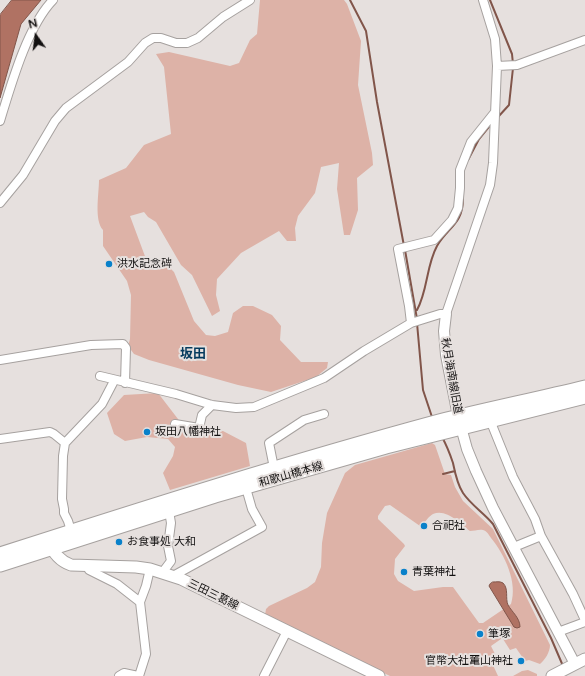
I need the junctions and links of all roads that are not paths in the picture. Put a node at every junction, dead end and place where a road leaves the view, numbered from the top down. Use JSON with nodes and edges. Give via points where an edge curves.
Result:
{"nodes":[{"id":1,"x":53,"y":0,"type":"edge"},
{"id":2,"x":250,"y":0,"type":"edge"},
{"id":3,"x":484,"y":0,"type":"edge"},
{"id":4,"x":585,"y":40,"type":"edge"},
{"id":5,"x":497,"y":66,"type":"junction"},
{"id":6,"x":495,"y":112,"type":"junction"},
{"id":7,"x":0,"y":121,"type":"edge"},
{"id":8,"x":0,"y":203,"type":"edge"},
{"id":9,"x":446,"y":314,"type":"junction"},
{"id":10,"x":412,"y":322,"type":"junction"},
{"id":11,"x":0,"y":360,"type":"edge"},
{"id":12,"x":100,"y":376,"type":"dead end"},
{"id":13,"x":114,"y":381,"type":"junction"},
{"id":14,"x":125,"y":383,"type":"junction"},
{"id":15,"x":585,"y":387,"type":"edge"},
{"id":16,"x":585,"y":397,"type":"edge"},
{"id":17,"x":212,"y":405,"type":"junction"},
{"id":18,"x":324,"y":414,"type":"dead end"},
{"id":19,"x":490,"y":420,"type":"junction"},
{"id":20,"x":460,"y":422,"type":"junction"},
{"id":21,"x":175,"y":424,"type":"dead end"},
{"id":22,"x":428,"y":430,"type":"junction"},
{"id":23,"x":0,"y":439,"type":"edge"},
{"id":24,"x":66,"y":443,"type":"junction"},
{"id":25,"x":274,"y":468,"type":"junction"},
{"id":26,"x":246,"y":488,"type":"junction"},
{"id":27,"x":169,"y":510,"type":"junction"},
{"id":28,"x":73,"y":536,"type":"junction"},
{"id":29,"x":541,"y":536,"type":"junction"},
{"id":30,"x":50,"y":544,"type":"junction"},
{"id":31,"x":514,"y":547,"type":"junction"},
{"id":32,"x":0,"y":554,"type":"edge"},
{"id":33,"x":0,"y":565,"type":"edge"},
{"id":34,"x":87,"y":566,"type":"junction"},
{"id":35,"x":150,"y":569,"type":"junction"},
{"id":36,"x":167,"y":575,"type":"junction"},
{"id":37,"x":140,"y":602,"type":"junction"},
{"id":38,"x":585,"y":621,"type":"edge"},
{"id":39,"x":287,"y":631,"type":"junction"},
{"id":40,"x":558,"y":632,"type":"junction"},
{"id":41,"x":568,"y":667,"type":"edge"},
{"id":42,"x":119,"y":676,"type":"edge"},
{"id":43,"x":139,"y":676,"type":"edge"},
{"id":44,"x":264,"y":676,"type":"edge"},
{"id":45,"x":379,"y":676,"type":"edge"}],
"edges":[{"from":1,"to":7,"type":"street","via":[[32,32],[18,65]]},
{"from":2,"to":8,"type":"street","via":[[223,17],[198,38],[187,43],[176,43],[161,38],[153,38],[145,43],[128,62],[66,108],[55,121],[23,176]]},
{"from":3,"to":5,"type":"street","name":"秋月海南線旧道","via":[[495,39]]},
{"from":4,"to":5,"type":"street","via":[[517,65]]},
{"from":5,"to":6,"type":"street","name":"秋月海南線旧道"},
{"from":6,"to":9,"type":"street","name":"秋月海南線旧道","via":[[490,185]]},
{"from":6,"to":10,"type":"street","via":[[472,142],[460,170],[458,208],[452,220],[434,240],[398,249]]},
{"from":9,"to":10,"type":"street"},
{"from":9,"to":20,"type":"street","name":"秋月海南線旧道","via":[[446,355]]},
{"from":10,"to":17,"type":"street","via":[[317,381],[254,407]]},
{"from":11,"to":14,"type":"street","via":[[91,345],[123,344],[126,348]]},
{"from":12,"to":13,"type":"street"},
{"from":13,"to":14,"type":"street"},
{"from":13,"to":24,"type":"street","via":[[102,404]]},
{"from":14,"to":17,"type":"street"},
{"from":15,"to":20,"type":"main road","name":"和歌山橋本線"},
{"from":16,"to":19,"type":"main road","name":"和歌山橋本線"},
{"from":17,"to":21,"type":"street","via":[[202,415],[199,428]]},
{"from":18,"to":25,"type":"street","via":[[304,420],[269,443]]},
{"from":19,"to":20,"type":"main road","name":"和歌山橋本線"},
{"from":19,"to":29,"type":"street"},
{"from":20,"to":22,"type":"main road","name":"和歌山橋本線"},
{"from":20,"to":31,"type":"street","name":"秋月海南線旧道","via":[[476,472]]},
{"from":22,"to":25,"type":"main road","name":"和歌山橋本線"},
{"from":22,"to":26,"type":"main road","name":"和歌山橋本線"},
{"from":23,"to":24,"type":"street","via":[[50,432]]},
{"from":24,"to":28,"type":"street","via":[[63,456],[62,499],[64,513]]},
{"from":25,"to":28,"type":"main road","name":"和歌山橋本線"},
{"from":26,"to":27,"type":"main road","name":"和歌山橋本線"},
{"from":26,"to":36,"type":"street","via":[[252,509],[262,527]]},
{"from":27,"to":28,"type":"main road","name":"和歌山橋本線"},
{"from":27,"to":36,"type":"street","via":[[168,546],[171,561]]},
{"from":28,"to":30,"type":"main road","name":"和歌山橋本線"},
{"from":29,"to":31,"type":"street"},
{"from":29,"to":38,"type":"street"},
{"from":30,"to":32,"type":"main road","name":"和歌山橋本線"},
{"from":30,"to":33,"type":"main road","name":"和歌山橋本線"},
{"from":30,"to":34,"type":"main road","name":"三田三葛線","via":[[63,562]]},
{"from":31,"to":40,"type":"street","name":"秋月海南線旧道"},
{"from":34,"to":35,"type":"main road","name":"三田三葛線"},
{"from":34,"to":37,"type":"street","via":[[89,570],[117,584]]},
{"from":35,"to":36,"type":"main road","name":"三田三葛線"},
{"from":35,"to":37,"type":"street"},
{"from":36,"to":39,"type":"main road","name":"三田三葛線","via":[[182,579]]},
{"from":37,"to":43,"type":"street","via":[[146,654]]},
{"from":38,"to":40,"type":"street"},
{"from":39,"to":44,"type":"street"},
{"from":39,"to":45,"type":"main road","name":"三田三葛線"},
{"from":40,"to":41,"type":"street","name":"秋月海南線旧道"},
{"from":42,"to":43,"type":"street","via":[[124,673]]}]}
